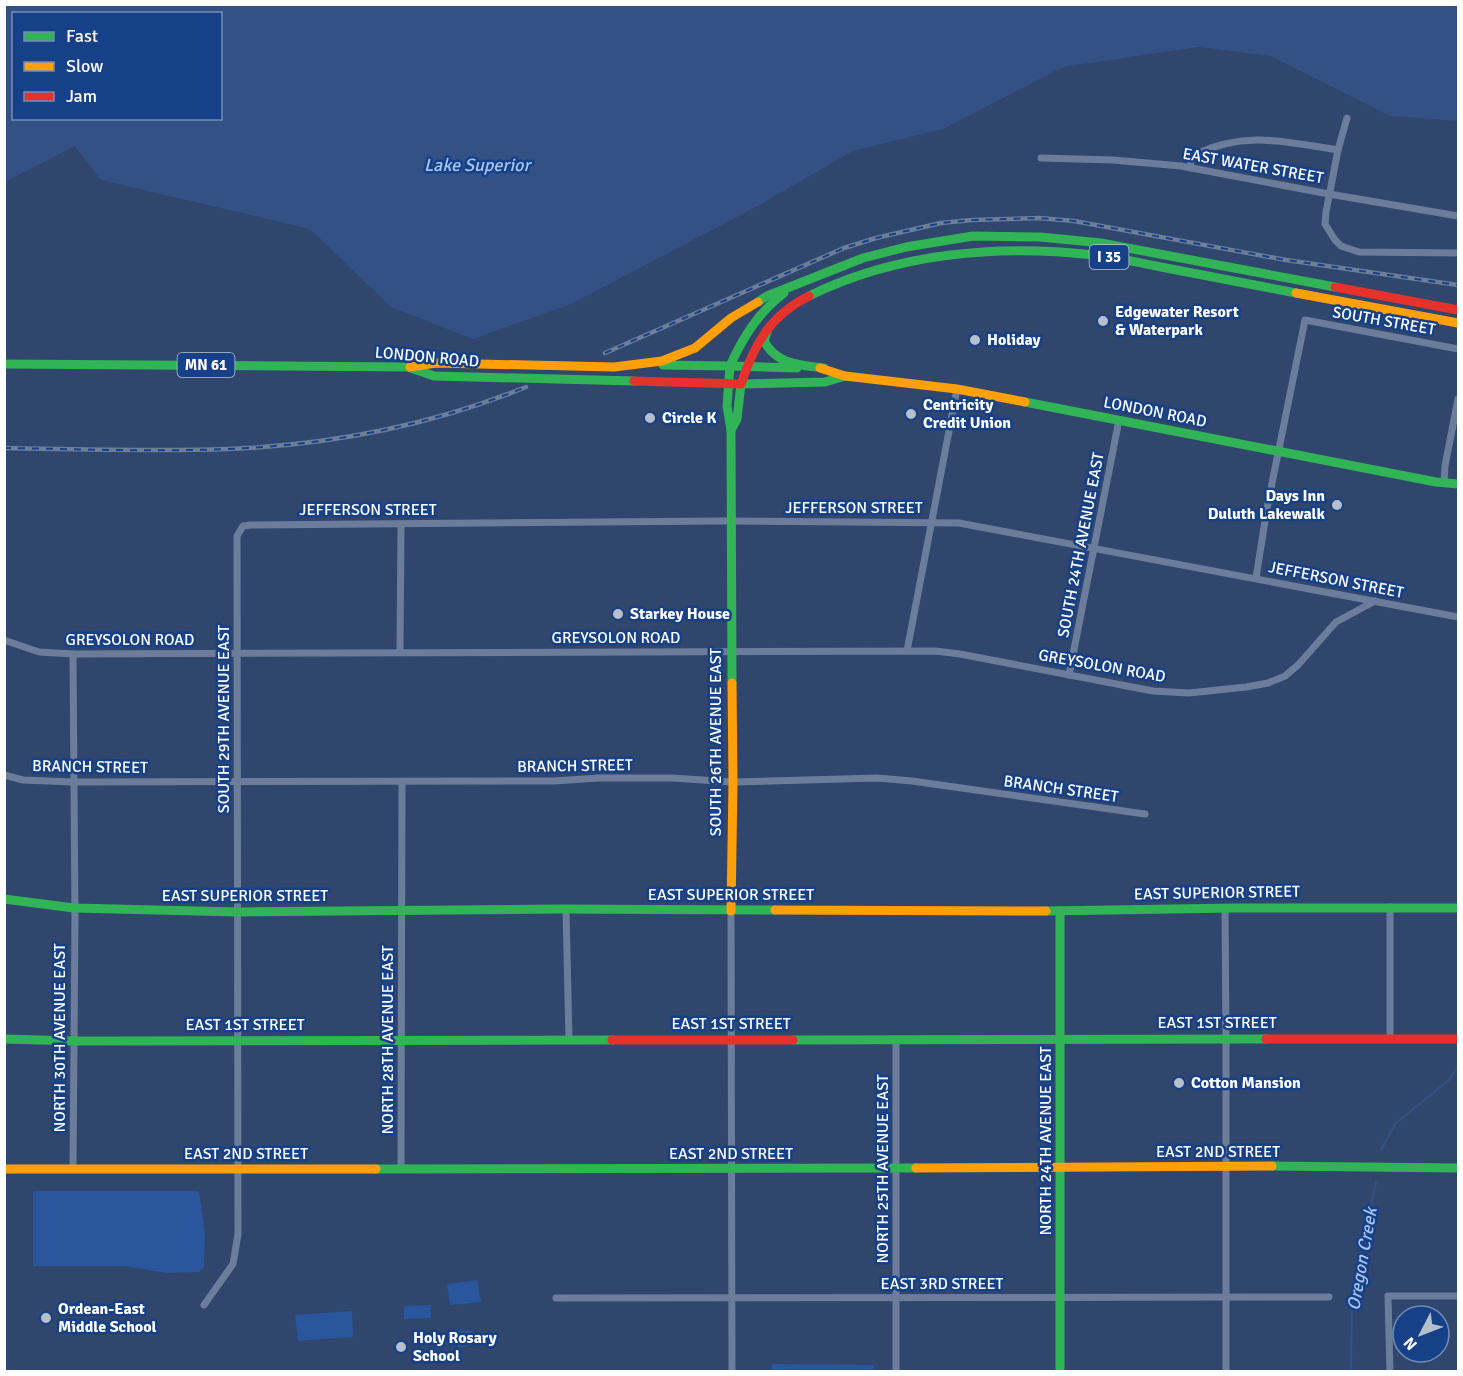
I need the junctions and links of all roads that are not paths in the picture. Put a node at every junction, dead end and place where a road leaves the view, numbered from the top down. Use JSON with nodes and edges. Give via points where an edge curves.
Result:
{"nodes":[{"id":1,"x":1347,"y":118,"type":"dead end"},
{"id":2,"x":1338,"y":150,"type":"junction"},
{"id":3,"x":1041,"y":158,"type":"dead end"},
{"id":4,"x":1190,"y":168,"type":"junction"},
{"id":5,"x":1329,"y":194,"type":"junction"},
{"id":6,"x":1458,"y":216,"type":"edge"},
{"id":7,"x":1458,"y":253,"type":"edge"},
{"id":8,"x":800,"y":283,"type":"junction"},
{"id":9,"x":1458,"y":310,"type":"edge"},
{"id":10,"x":1458,"y":323,"type":"edge"},
{"id":11,"x":770,"y":325,"type":"junction"},
{"id":12,"x":1458,"y":349,"type":"edge"},
{"id":13,"x":4,"y":364,"type":"edge"},
{"id":14,"x":730,"y":366,"type":"junction"},
{"id":15,"x":408,"y":367,"type":"junction"},
{"id":16,"x":614,"y":367,"type":"junction"},
{"id":17,"x":746,"y":367,"type":"junction"},
{"id":18,"x":824,"y":368,"type":"junction"},
{"id":19,"x":846,"y":376,"type":"junction"},
{"id":20,"x":728,"y":384,"type":"junction"},
{"id":21,"x":741,"y":384,"type":"junction"},
{"id":22,"x":957,"y":389,"type":"junction"},
{"id":23,"x":1458,"y":399,"type":"edge"},
{"id":24,"x":1119,"y":420,"type":"junction"},
{"id":25,"x":731,"y":430,"type":"junction"},
{"id":26,"x":1278,"y":453,"type":"junction"},
{"id":27,"x":1444,"y":482,"type":"junction"},
{"id":28,"x":1458,"y":484,"type":"edge"},
{"id":29,"x":730,"y":521,"type":"junction"},
{"id":30,"x":932,"y":522,"type":"junction"},
{"id":31,"x":401,"y":524,"type":"junction"},
{"id":32,"x":241,"y":528,"type":"joint"},
{"id":33,"x":1094,"y":548,"type":"junction"},
{"id":34,"x":1256,"y":578,"type":"junction"},
{"id":35,"x":1375,"y":601,"type":"junction"},
{"id":36,"x":1458,"y":617,"type":"edge"},
{"id":37,"x":4,"y":640,"type":"edge"},
{"id":38,"x":907,"y":651,"type":"junction"},
{"id":39,"x":400,"y":652,"type":"junction"},
{"id":40,"x":731,"y":652,"type":"junction"},
{"id":41,"x":73,"y":654,"type":"junction"},
{"id":42,"x":237,"y":654,"type":"junction"},
{"id":43,"x":1069,"y":675,"type":"junction"},
{"id":44,"x":4,"y":775,"type":"edge"},
{"id":45,"x":73,"y":782,"type":"junction"},
{"id":46,"x":238,"y":782,"type":"junction"},
{"id":47,"x":402,"y":782,"type":"junction"},
{"id":48,"x":733,"y":782,"type":"junction"},
{"id":49,"x":1145,"y":814,"type":"dead end"},
{"id":50,"x":4,"y":899,"type":"edge"},
{"id":51,"x":1390,"y":907,"type":"junction"},
{"id":52,"x":74,"y":908,"type":"junction"},
{"id":53,"x":1225,"y":908,"type":"junction"},
{"id":54,"x":1458,"y":908,"type":"edge"},
{"id":55,"x":566,"y":909,"type":"junction"},
{"id":56,"x":402,"y":911,"type":"junction"},
{"id":57,"x":731,"y":911,"type":"junction"},
{"id":58,"x":1060,"y":911,"type":"junction"},
{"id":59,"x":238,"y":912,"type":"junction"},
{"id":60,"x":1061,"y":1038,"type":"junction"},
{"id":61,"x":1226,"y":1038,"type":"junction"},
{"id":62,"x":1390,"y":1038,"type":"junction"},
{"id":63,"x":4,"y":1039,"type":"edge"},
{"id":64,"x":732,"y":1039,"type":"junction"},
{"id":65,"x":896,"y":1039,"type":"junction"},
{"id":66,"x":1458,"y":1039,"type":"edge"},
{"id":67,"x":238,"y":1040,"type":"junction"},
{"id":68,"x":402,"y":1040,"type":"junction"},
{"id":69,"x":569,"y":1040,"type":"junction"},
{"id":70,"x":74,"y":1041,"type":"junction"},
{"id":71,"x":1226,"y":1166,"type":"junction"},
{"id":72,"x":897,"y":1168,"type":"junction"},
{"id":73,"x":1060,"y":1168,"type":"junction"},
{"id":74,"x":1458,"y":1168,"type":"edge"},
{"id":75,"x":4,"y":1169,"type":"edge"},
{"id":76,"x":73,"y":1169,"type":"junction"},
{"id":77,"x":237,"y":1169,"type":"junction"},
{"id":78,"x":401,"y":1169,"type":"junction"},
{"id":79,"x":732,"y":1169,"type":"junction"},
{"id":80,"x":1226,"y":1296,"type":"junction"},
{"id":81,"x":1458,"y":1296,"type":"edge"},
{"id":82,"x":896,"y":1297,"type":"junction"},
{"id":83,"x":1061,"y":1297,"type":"junction"},
{"id":84,"x":1329,"y":1297,"type":"dead end"},
{"id":85,"x":556,"y":1298,"type":"dead end"},
{"id":86,"x":732,"y":1298,"type":"junction"},
{"id":87,"x":204,"y":1305,"type":"dead end"},
{"id":88,"x":732,"y":1371,"type":"edge"},
{"id":89,"x":896,"y":1371,"type":"edge"},
{"id":90,"x":1060,"y":1371,"type":"edge"},
{"id":91,"x":1226,"y":1371,"type":"edge"},
{"id":92,"x":1390,"y":1371,"type":"edge"}],
"edges":[{"from":1,"to":2,"type":"street"},
{"from":2,"to":4,"type":"street","via":[[1268,139],[1242,140],[1194,155]]},
{"from":2,"to":5,"type":"street"},
{"from":3,"to":4,"type":"street","name":"EAST WATER STREET"},
{"from":4,"to":5,"type":"street","name":"EAST WATER STREET"},
{"from":5,"to":6,"type":"street","name":"EAST WATER STREET"},
{"from":5,"to":7,"type":"street","via":[[1325,224],[1335,240],[1349,250]]},
{"from":8,"to":9,"type":"main road","number":"I 35","via":[[863,258],[906,247],[973,236],[1040,237],[1101,243]]},
{"from":8,"to":14,"type":"main road","number":"I 35","via":[[764,309],[749,327]]},
{"from":8,"to":16,"type":"main road","via":[[741,311],[685,353],[662,361]]},
{"from":10,"to":11,"type":"main road","number":"I 35","via":[[1097,255],[1039,250],[901,262],[837,283],[801,301]]},
{"from":11,"to":17,"type":"main road","number":"I 35"},
{"from":11,"to":18,"type":"main road","via":[[764,341],[768,352],[780,362]]},
{"from":12,"to":26,"type":"street","name":"SOUTH STREET","via":[[1305,320]]},
{"from":13,"to":15,"type":"main road","name":"LONDON ROAD","number":"MN 61"},
{"from":14,"to":16,"type":"main road","name":"LONDON ROAD","number":"MN 61"},
{"from":14,"to":17,"type":"main road","name":"LONDON ROAD"},
{"from":14,"to":20,"type":"main road","name":"SOUTH 26TH AVENUE EAST"},
{"from":15,"to":16,"type":"main road","number":"MN 61","via":[[436,363]]},
{"from":15,"to":20,"type":"main road","name":"LONDON ROAD","number":"MN 61","via":[[434,376]]},
{"from":17,"to":18,"type":"main road","name":"LONDON ROAD"},
{"from":17,"to":21,"type":"main road","name":"SOUTH 26TH AVENUE EAST"},
{"from":18,"to":19,"type":"main road","name":"LONDON ROAD"},
{"from":19,"to":21,"type":"main road","name":"LONDON ROAD","via":[[825,382]]},
{"from":19,"to":22,"type":"main road","name":"LONDON ROAD"},
{"from":20,"to":21,"type":"main road","name":"LONDON ROAD","number":"MN 61"},
{"from":20,"to":25,"type":"main road","name":"SOUTH 26TH AVENUE EAST","via":[[727,418]]},
{"from":21,"to":25,"type":"main road","name":"SOUTH 26TH AVENUE EAST","via":[[737,419]]},
{"from":22,"to":24,"type":"main road","name":"LONDON ROAD"},
{"from":22,"to":30,"type":"street"},
{"from":23,"to":27,"type":"street"},
{"from":24,"to":26,"type":"main road","name":"LONDON ROAD"},
{"from":24,"to":33,"type":"street","name":"SOUTH 24TH AVENUE EAST"},
{"from":25,"to":29,"type":"main road","name":"SOUTH 26TH AVENUE EAST"},
{"from":26,"to":27,"type":"main road","name":"LONDON ROAD"},
{"from":26,"to":34,"type":"street"},
{"from":27,"to":28,"type":"main road","name":"LONDON ROAD"},
{"from":29,"to":30,"type":"street","name":"JEFFERSON STREET"},
{"from":29,"to":31,"type":"street","name":"JEFFERSON STREET"},
{"from":29,"to":40,"type":"main road","name":"SOUTH 26TH AVENUE EAST"},
{"from":30,"to":33,"type":"street","name":"JEFFERSON STREET","via":[[959,523]]},
{"from":30,"to":38,"type":"street"},
{"from":31,"to":32,"type":"street","name":"JEFFERSON STREET"},
{"from":31,"to":39,"type":"street"},
{"from":32,"to":42,"type":"street","name":"SOUTH 29TH AVENUE EAST","via":[[237,536]]},
{"from":33,"to":34,"type":"street","name":"JEFFERSON STREET"},
{"from":33,"to":43,"type":"street","name":"SOUTH 24TH AVENUE EAST"},
{"from":34,"to":35,"type":"street","name":"JEFFERSON STREET"},
{"from":35,"to":36,"type":"street","name":"JEFFERSON STREET"},
{"from":35,"to":43,"type":"street","name":"GREYSOLON ROAD","via":[[1336,622],[1291,671],[1268,683],[1179,693]]},
{"from":37,"to":41,"type":"street","name":"GREYSOLON ROAD","via":[[39,652]]},
{"from":38,"to":40,"type":"street","name":"GREYSOLON ROAD"},
{"from":38,"to":43,"type":"street","name":"GREYSOLON ROAD","via":[[960,654]]},
{"from":39,"to":40,"type":"street","name":"GREYSOLON ROAD"},
{"from":39,"to":42,"type":"street","name":"GREYSOLON ROAD"},
{"from":40,"to":48,"type":"main road","name":"SOUTH 26TH AVENUE EAST"},
{"from":41,"to":42,"type":"street","name":"GREYSOLON ROAD"},
{"from":41,"to":45,"type":"street","name":"NORTH 30TH AVENUE EAST"},
{"from":42,"to":46,"type":"street","name":"SOUTH 29TH AVENUE EAST"},
{"from":44,"to":45,"type":"street","name":"BRANCH STREET","via":[[23,780]]},
{"from":45,"to":46,"type":"street","name":"BRANCH STREET"},
{"from":45,"to":52,"type":"street","name":"NORTH 30TH AVENUE EAST"},
{"from":46,"to":47,"type":"street","name":"BRANCH STREET"},
{"from":46,"to":59,"type":"street","name":"SOUTH 29TH AVENUE EAST"},
{"from":47,"to":48,"type":"street","name":"BRANCH STREET","via":[[672,778]]},
{"from":47,"to":56,"type":"street","name":"NORTH 28TH AVENUE EAST"},
{"from":48,"to":49,"type":"street","name":"BRANCH STREET","via":[[887,779]]},
{"from":48,"to":57,"type":"main road","name":"SOUTH 26TH AVENUE EAST"},
{"from":50,"to":52,"type":"main road","name":"EAST SUPERIOR STREET"},
{"from":51,"to":53,"type":"main road","name":"EAST SUPERIOR STREET"},
{"from":51,"to":54,"type":"main road","name":"EAST SUPERIOR STREET"},
{"from":51,"to":62,"type":"street"},
{"from":52,"to":59,"type":"main road","name":"EAST SUPERIOR STREET"},
{"from":52,"to":70,"type":"street","name":"NORTH 30TH AVENUE EAST"},
{"from":53,"to":58,"type":"main road","name":"EAST SUPERIOR STREET"},
{"from":53,"to":61,"type":"street"},
{"from":55,"to":56,"type":"main road","name":"EAST SUPERIOR STREET"},
{"from":55,"to":57,"type":"main road","name":"EAST SUPERIOR STREET"},
{"from":55,"to":69,"type":"street"},
{"from":56,"to":59,"type":"main road","name":"EAST SUPERIOR STREET"},
{"from":56,"to":68,"type":"street","name":"NORTH 28TH AVENUE EAST"},
{"from":57,"to":58,"type":"main road","name":"EAST SUPERIOR STREET"},
{"from":57,"to":64,"type":"street"},
{"from":58,"to":60,"type":"main road","name":"NORTH 24TH AVENUE EAST"},
{"from":59,"to":67,"type":"street","name":"SOUTH 29TH AVENUE EAST"},
{"from":60,"to":61,"type":"main road","name":"EAST 1ST STREET"},
{"from":60,"to":65,"type":"main road","name":"EAST 1ST STREET"},
{"from":60,"to":73,"type":"main road","name":"NORTH 24TH AVENUE EAST"},
{"from":61,"to":62,"type":"main road","name":"EAST 1ST STREET"},
{"from":61,"to":71,"type":"street"},
{"from":62,"to":66,"type":"main road","name":"EAST 1ST STREET"},
{"from":63,"to":70,"type":"main road","name":"EAST 1ST STREET"},
{"from":64,"to":65,"type":"main road","name":"EAST 1ST STREET"},
{"from":64,"to":69,"type":"main road","name":"EAST 1ST STREET"},
{"from":64,"to":79,"type":"street"},
{"from":65,"to":72,"type":"street","name":"NORTH 25TH AVENUE EAST"},
{"from":67,"to":68,"type":"main road","name":"EAST 1ST STREET"},
{"from":67,"to":70,"type":"main road","name":"EAST 1ST STREET"},
{"from":67,"to":77,"type":"street","name":"SOUTH 29TH AVENUE EAST"},
{"from":68,"to":69,"type":"main road","name":"EAST 1ST STREET"},
{"from":68,"to":78,"type":"street","name":"NORTH 28TH AVENUE EAST"},
{"from":70,"to":76,"type":"street","name":"NORTH 30TH AVENUE EAST"},
{"from":71,"to":73,"type":"main road","name":"EAST 2ND STREET"},
{"from":71,"to":74,"type":"main road","name":"EAST 2ND STREET"},
{"from":71,"to":80,"type":"street"},
{"from":72,"to":73,"type":"main road","name":"EAST 2ND STREET"},
{"from":72,"to":79,"type":"main road","name":"EAST 2ND STREET"},
{"from":72,"to":82,"type":"street","name":"NORTH 25TH AVENUE EAST"},
{"from":73,"to":83,"type":"main road","name":"NORTH 24TH AVENUE EAST"},
{"from":75,"to":76,"type":"main road","name":"EAST 2ND STREET"},
{"from":76,"to":77,"type":"main road","name":"EAST 2ND STREET"},
{"from":77,"to":78,"type":"main road","name":"EAST 2ND STREET"},
{"from":77,"to":87,"type":"street","name":"SOUTH 29TH AVENUE EAST","via":[[235,1259]]},
{"from":78,"to":79,"type":"main road","name":"EAST 2ND STREET"},
{"from":79,"to":86,"type":"street"},
{"from":80,"to":83,"type":"street","name":"EAST 3RD STREET"},
{"from":80,"to":84,"type":"street","name":"EAST 3RD STREET"},
{"from":80,"to":91,"type":"street"},
{"from":81,"to":92,"type":"street","via":[[1388,1296]]},
{"from":82,"to":83,"type":"street","name":"EAST 3RD STREET"},
{"from":82,"to":86,"type":"street","name":"EAST 3RD STREET"},
{"from":82,"to":89,"type":"street","name":"NORTH 25TH AVENUE EAST"},
{"from":83,"to":90,"type":"main road","name":"NORTH 24TH AVENUE EAST"},
{"from":85,"to":86,"type":"street","name":"EAST 3RD STREET"},
{"from":86,"to":88,"type":"street"}]}
